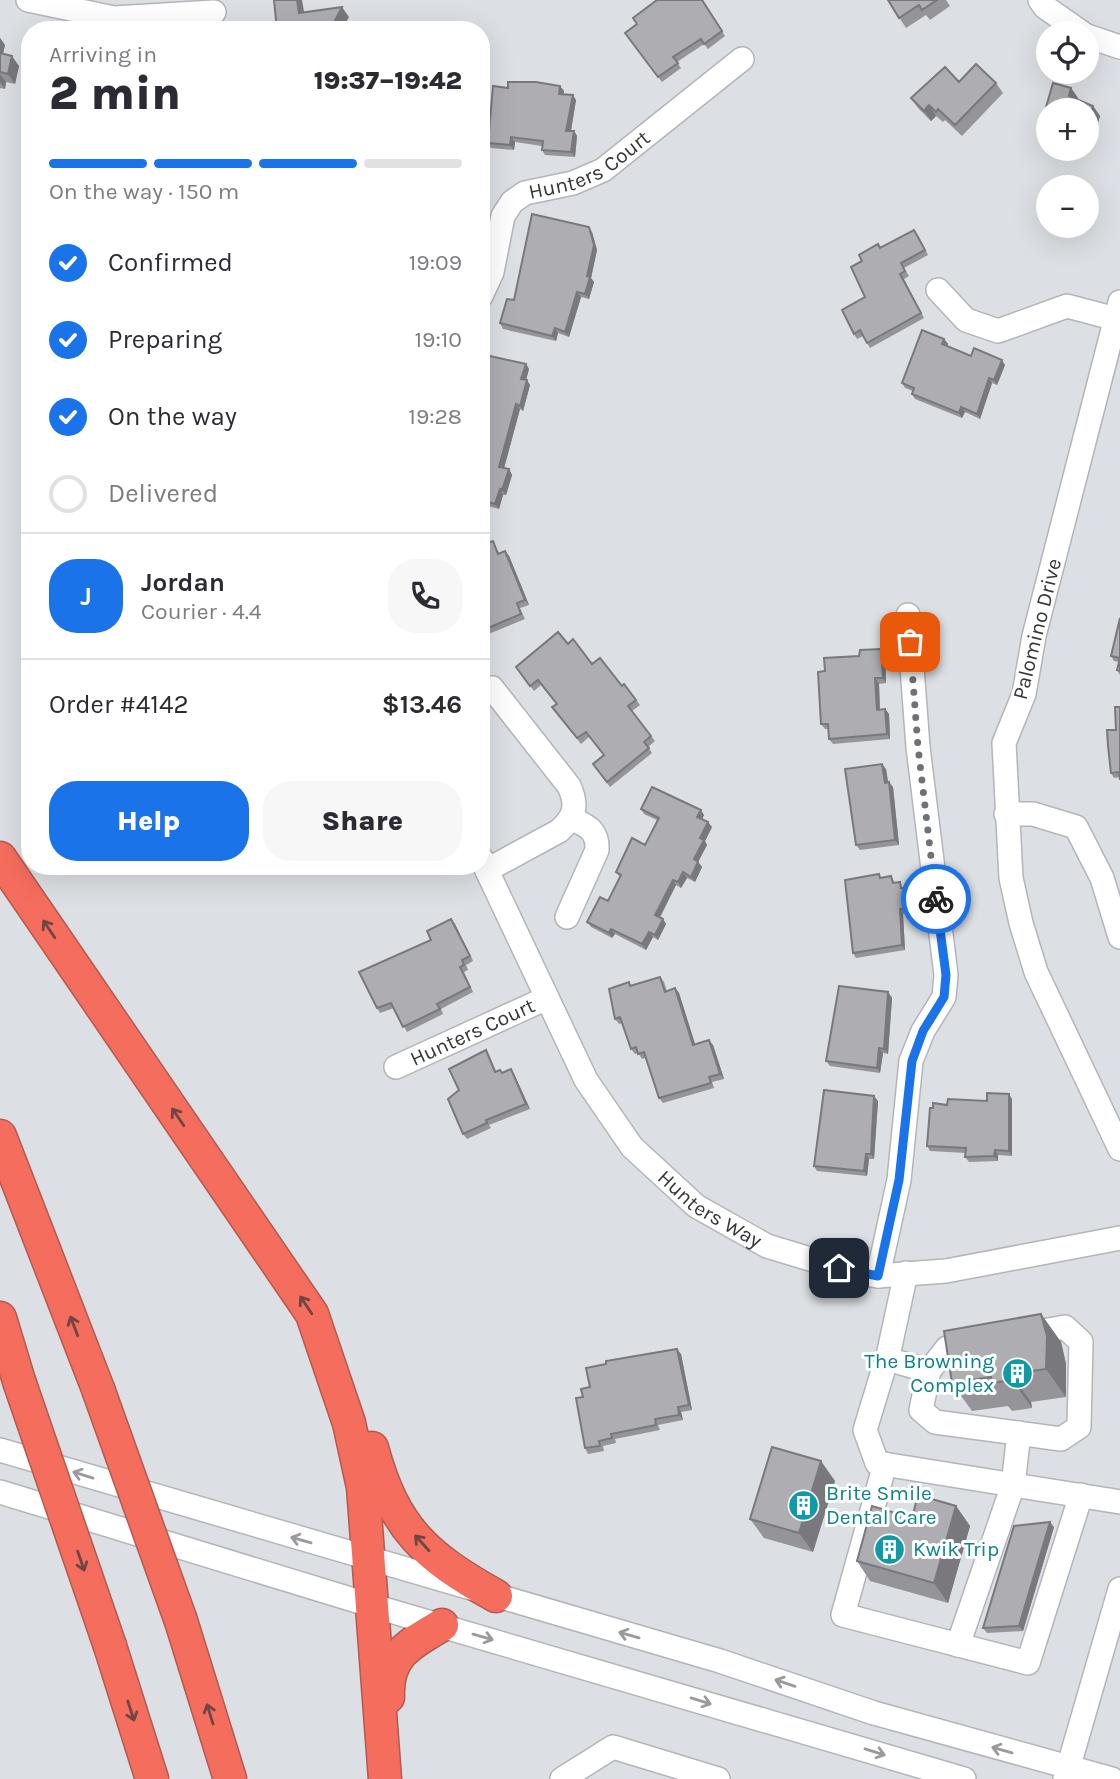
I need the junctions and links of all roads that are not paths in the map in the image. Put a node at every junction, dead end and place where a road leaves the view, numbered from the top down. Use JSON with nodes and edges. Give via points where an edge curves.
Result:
{"nodes":[{"id":1,"x":28,"y":0,"type":"edge"},
{"id":2,"x":1040,"y":0,"type":"edge"},
{"id":3,"x":214,"y":14,"type":"edge"},
{"id":4,"x":1065,"y":21,"type":"edge"},
{"id":5,"x":1099,"y":39,"type":"edge"},
{"id":6,"x":1120,"y":47,"type":"edge"},
{"id":7,"x":742,"y":59,"type":"dead end"},
{"id":8,"x":490,"y":276,"type":"edge"},
{"id":9,"x":937,"y":290,"type":"dead end"},
{"id":10,"x":1118,"y":310,"type":"edge"},
{"id":11,"x":908,"y":615,"type":"dead end"},
{"id":12,"x":492,"y":688,"type":"dead end"},
{"id":13,"x":1006,"y":814,"type":"junction"},
{"id":14,"x":571,"y":818,"type":"junction"},
{"id":15,"x":0,"y":858,"type":"edge"},
{"id":16,"x":490,"y":861,"type":"edge"},
{"id":17,"x":489,"y":875,"type":"edge"},
{"id":18,"x":567,"y":917,"type":"dead end"},
{"id":19,"x":1120,"y":937,"type":"edge"},
{"id":20,"x":547,"y":998,"type":"junction"},
{"id":21,"x":396,"y":1067,"type":"dead end"},
{"id":22,"x":0,"y":1136,"type":"edge"},
{"id":23,"x":1120,"y":1149,"type":"edge"},
{"id":24,"x":1120,"y":1238,"type":"edge"},
{"id":25,"x":906,"y":1273,"type":"junction"},
{"id":26,"x":878,"y":1276,"type":"junction"},
{"id":27,"x":0,"y":1318,"type":"edge"},
{"id":28,"x":321,"y":1334,"type":"junction"},
{"id":29,"x":887,"y":1359,"type":"junction"},
{"id":30,"x":929,"y":1371,"type":"junction"},
{"id":31,"x":1019,"y":1433,"type":"junction"},
{"id":32,"x":0,"y":1450,"type":"edge"},
{"id":33,"x":885,"y":1464,"type":"junction"},
{"id":34,"x":1013,"y":1485,"type":"junction"},
{"id":35,"x":0,"y":1492,"type":"edge"},
{"id":36,"x":1080,"y":1495,"type":"junction"},
{"id":37,"x":1120,"y":1502,"type":"edge"},
{"id":38,"x":366,"y":1559,"type":"junction"},
{"id":39,"x":1120,"y":1589,"type":"edge"},
{"id":40,"x":496,"y":1596,"type":"junction"},
{"id":41,"x":370,"y":1605,"type":"junction"},
{"id":42,"x":442,"y":1625,"type":"junction"},
{"id":43,"x":958,"y":1645,"type":"junction"},
{"id":44,"x":1066,"y":1774,"type":"edge"},
{"id":45,"x":152,"y":1779,"type":"edge"},
{"id":46,"x":230,"y":1779,"type":"edge"},
{"id":47,"x":386,"y":1779,"type":"edge"},
{"id":48,"x":562,"y":1779,"type":"edge"},
{"id":49,"x":718,"y":1779,"type":"edge"},
{"id":50,"x":964,"y":1779,"type":"edge"},
{"id":51,"x":1112,"y":1779,"type":"edge"}],
"edges":[{"from":1,"to":3,"type":"street","via":[[114,18]]},
{"from":2,"to":4,"type":"street"},
{"from":5,"to":6,"type":"street"},
{"from":7,"to":8,"type":"street","name":"Hunters Court","via":[[603,170],[573,183],[525,193],[512,202],[503,216]]},
{"from":9,"to":10,"type":"street","via":[[966,320],[998,331],[1067,306]]},
{"from":10,"to":13,"type":"street","name":"Palomino Drive","via":[[1034,636],[1024,694],[1004,743]]},
{"from":11,"to":26,"type":"street","via":[[918,747],[946,975],[944,997],[923,1031],[912,1061],[899,1180]]},
{"from":12,"to":14,"type":"street","via":[[569,786],[575,798]]},
{"from":13,"to":19,"type":"street","via":[[1033,814],[1076,827],[1102,878]]},
{"from":13,"to":23,"type":"street","name":"Palomino Drive","via":[[1011,878],[1036,972]]},
{"from":14,"to":16,"type":"street","via":[[559,831]]},
{"from":14,"to":18,"type":"street","via":[[591,828],[597,850]]},
{"from":28,"to":15,"type":"highway","one_way":true,"via":[[312,1314]]},
{"from":17,"to":20,"type":"street","name":"Hunters Way"},
{"from":20,"to":21,"type":"street","name":"Hunters Court"},
{"from":20,"to":26,"type":"street","name":"Hunters Way","via":[[586,1080],[632,1147],[696,1206],[768,1246]]},
{"from":46,"to":22,"type":"highway","one_way":true,"bridge":true,"via":[[181,1621],[99,1389]]},
{"from":24,"to":25,"type":"street","name":"Hunters Way","via":[[975,1266]]},
{"from":25,"to":26,"type":"street","name":"Hunters Way"},
{"from":25,"to":29,"type":"street"},
{"from":27,"to":45,"type":"highway","one_way":true,"bridge":true},
{"from":28,"to":38,"type":"highway","via":[[363,1487]]},
{"from":40,"to":28,"type":"highway","one_way":true,"via":[[446,1568],[401,1519],[380,1475],[349,1376]]},
{"from":29,"to":30,"type":"street"},
{"from":29,"to":33,"type":"street","via":[[865,1430],[877,1463]]},
{"from":30,"to":31,"type":"street","via":[[921,1410],[935,1422]]},
{"from":30,"to":31,"type":"street","via":[[947,1348],[1065,1327],[1081,1342],[1079,1427],[1061,1439]]},
{"from":31,"to":34,"type":"street"},
{"from":38,"to":32,"type":"street","one_way":true},
{"from":33,"to":34,"type":"street"},
{"from":33,"to":43,"type":"street","via":[[843,1615]]},
{"from":34,"to":36,"type":"street"},
{"from":34,"to":43,"type":"street"},
{"from":35,"to":41,"type":"street"},
{"from":36,"to":37,"type":"street"},
{"from":36,"to":43,"type":"street","via":[[1028,1663]]},
{"from":38,"to":40,"type":"street"},
{"from":38,"to":41,"type":"highway"},
{"from":39,"to":44,"type":"street"},
{"from":44,"to":40,"type":"street","one_way":true,"via":[[720,1661]]},
{"from":41,"to":42,"type":"street"},
{"from":41,"to":47,"type":"highway"},
{"from":42,"to":47,"type":"highway","via":[[398,1654],[391,1671]]},
{"from":42,"to":50,"type":"street","one_way":true},
{"from":44,"to":51,"type":"street"},
{"from":48,"to":49,"type":"street","via":[[613,1746]]}]}
